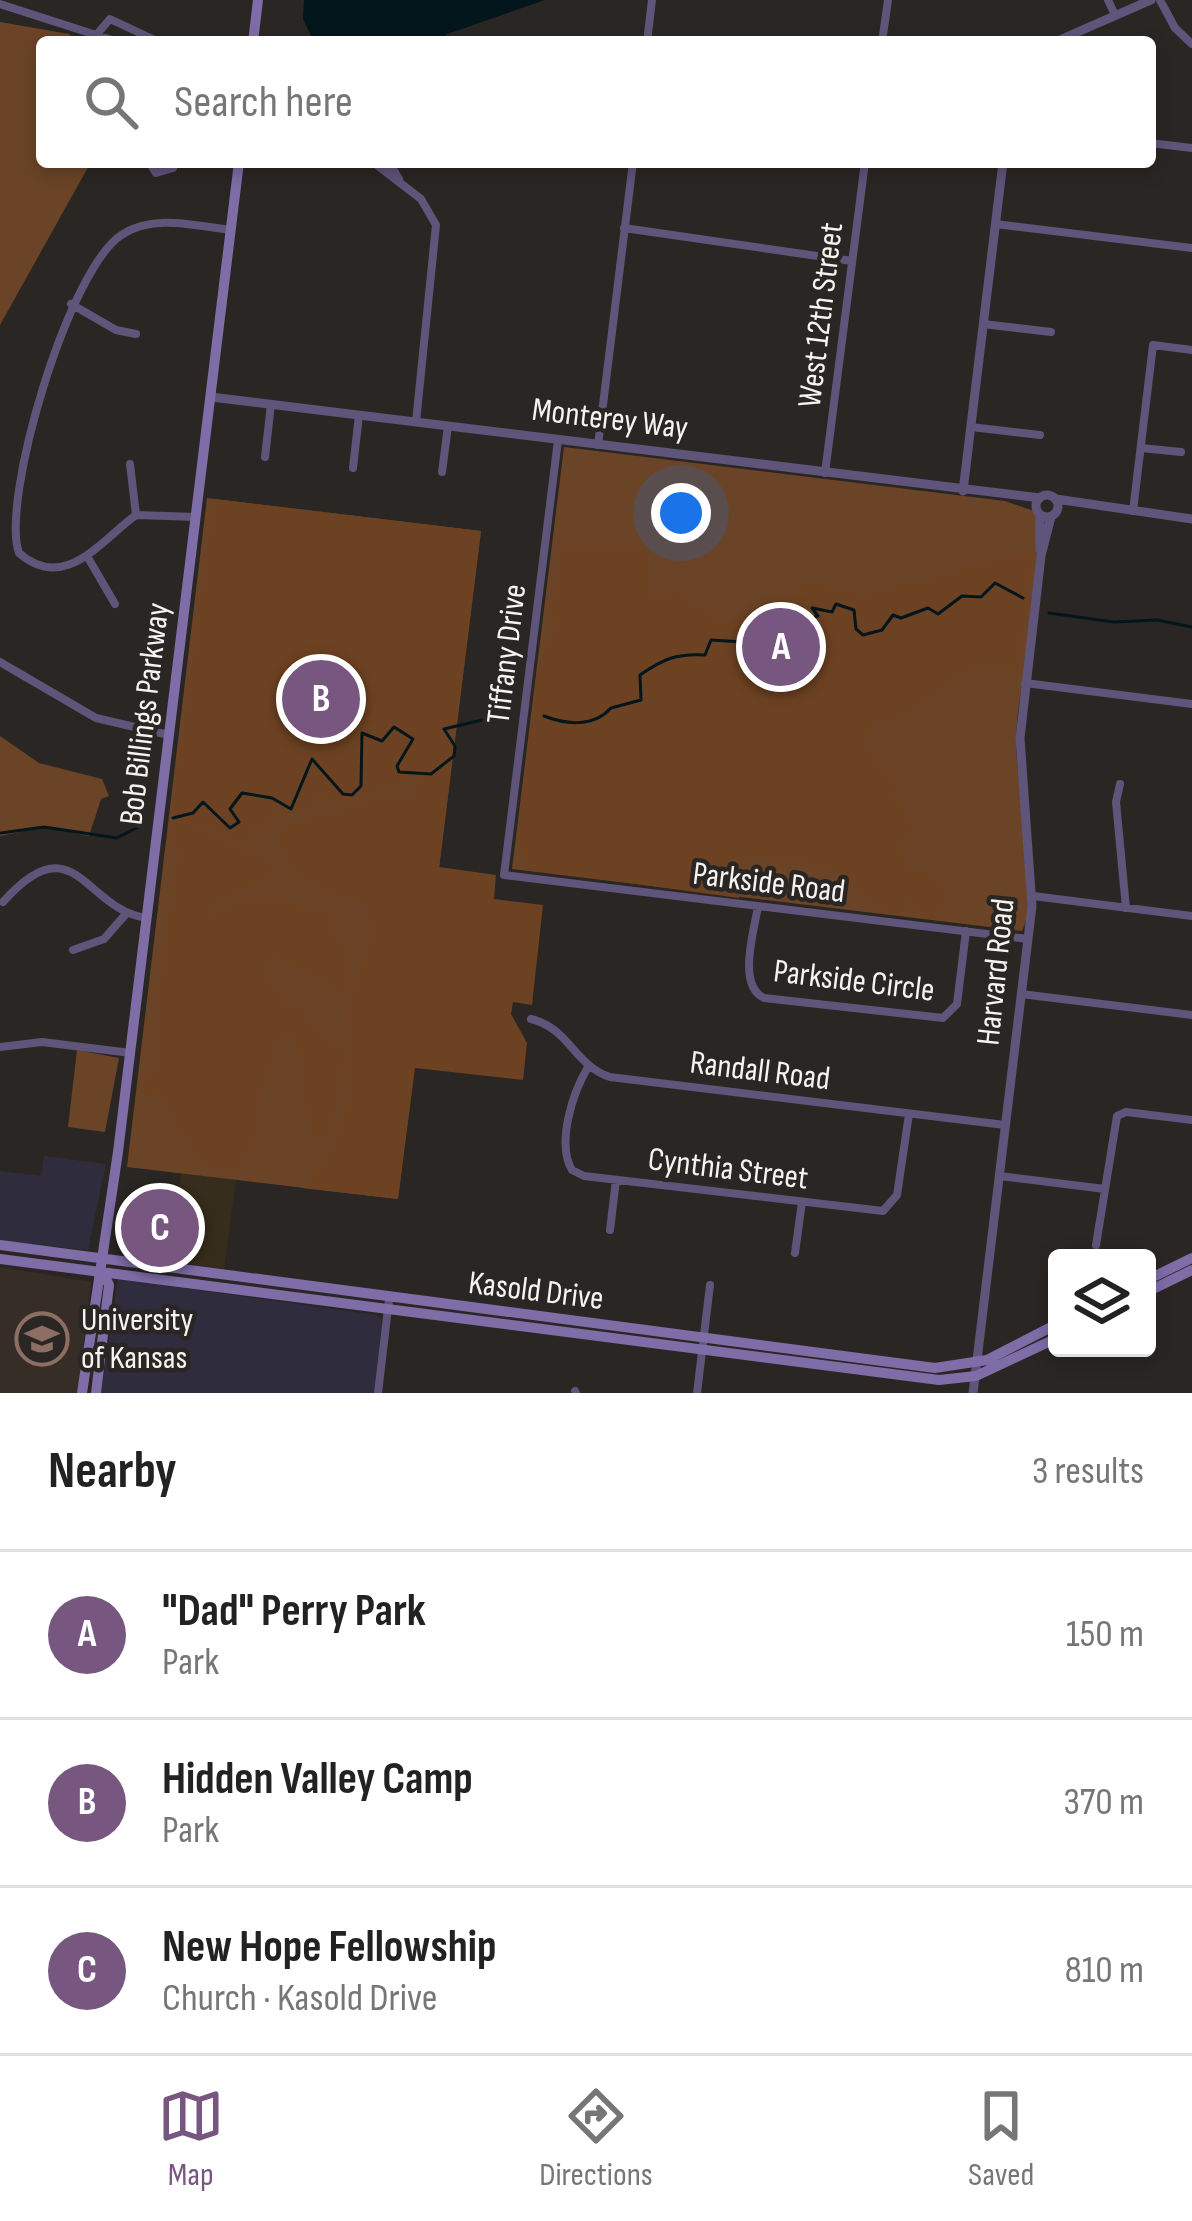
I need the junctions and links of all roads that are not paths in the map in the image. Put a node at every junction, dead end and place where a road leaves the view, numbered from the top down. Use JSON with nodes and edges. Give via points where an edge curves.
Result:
{"nodes":[{"id":1,"x":258,"y":0,"type":"edge"},
{"id":2,"x":652,"y":0,"type":"edge"},
{"id":3,"x":888,"y":0,"type":"edge"},
{"id":4,"x":1108,"y":0,"type":"edge"},
{"id":5,"x":1150,"y":0,"type":"edge"},
{"id":6,"x":1160,"y":0,"type":"edge"},
{"id":7,"x":0,"y":4,"type":"edge"},
{"id":8,"x":1115,"y":15,"type":"junction"},
{"id":9,"x":98,"y":33,"type":"junction"},
{"id":10,"x":105,"y":36,"type":"edge"},
{"id":11,"x":146,"y":36,"type":"edge"},
{"id":12,"x":254,"y":36,"type":"edge"},
{"id":13,"x":648,"y":36,"type":"edge"},
{"id":14,"x":883,"y":36,"type":"edge"},
{"id":15,"x":1068,"y":36,"type":"edge"},
{"id":16,"x":1192,"y":44,"type":"edge"},
{"id":17,"x":1156,"y":144,"type":"edge"},
{"id":18,"x":1192,"y":148,"type":"edge"},
{"id":19,"x":238,"y":168,"type":"edge"},
{"id":20,"x":382,"y":168,"type":"edge"},
{"id":21,"x":392,"y":168,"type":"edge"},
{"id":22,"x":632,"y":168,"type":"edge"},
{"id":23,"x":864,"y":168,"type":"edge"},
{"id":24,"x":1002,"y":168,"type":"edge"},
{"id":25,"x":400,"y":181,"type":"junction"},
{"id":26,"x":995,"y":224,"type":"junction"},
{"id":27,"x":624,"y":228,"type":"junction"},
{"id":28,"x":231,"y":230,"type":"junction"},
{"id":29,"x":1192,"y":248,"type":"edge"},
{"id":30,"x":852,"y":261,"type":"junction"},
{"id":31,"x":71,"y":304,"type":"junction"},
{"id":32,"x":983,"y":324,"type":"junction"},
{"id":33,"x":1051,"y":332,"type":"dead end"},
{"id":34,"x":136,"y":334,"type":"dead end"},
{"id":35,"x":1192,"y":350,"type":"edge"},
{"id":36,"x":211,"y":397,"type":"junction"},
{"id":37,"x":271,"y":404,"type":"junction"},
{"id":38,"x":359,"y":415,"type":"junction"},
{"id":39,"x":416,"y":422,"type":"junction"},
{"id":40,"x":448,"y":426,"type":"junction"},
{"id":41,"x":971,"y":427,"type":"junction"},
{"id":42,"x":1040,"y":436,"type":"dead end"},
{"id":43,"x":558,"y":440,"type":"junction"},
{"id":44,"x":598,"y":445,"type":"junction"},
{"id":45,"x":1141,"y":448,"type":"junction"},
{"id":46,"x":1180,"y":452,"type":"dead end"},
{"id":47,"x":265,"y":457,"type":"dead end"},
{"id":48,"x":130,"y":464,"type":"dead end"},
{"id":49,"x":352,"y":468,"type":"dead end"},
{"id":50,"x":442,"y":472,"type":"dead end"},
{"id":51,"x":825,"y":473,"type":"junction"},
{"id":52,"x":963,"y":490,"type":"junction"},
{"id":53,"x":1095,"y":507,"type":"junction"},
{"id":54,"x":1045,"y":510,"type":"junction"},
{"id":55,"x":1133,"y":511,"type":"junction"},
{"id":56,"x":136,"y":515,"type":"junction"},
{"id":57,"x":196,"y":517,"type":"junction"},
{"id":58,"x":1192,"y":518,"type":"edge"},
{"id":59,"x":87,"y":556,"type":"junction"},
{"id":60,"x":116,"y":604,"type":"dead end"},
{"id":61,"x":0,"y":662,"type":"edge"},
{"id":62,"x":1025,"y":683,"type":"junction"},
{"id":63,"x":1192,"y":704,"type":"edge"},
{"id":64,"x":170,"y":735,"type":"junction"},
{"id":65,"x":1120,"y":784,"type":"dead end"},
{"id":66,"x":505,"y":874,"type":"joint"},
{"id":67,"x":1033,"y":896,"type":"junction"},
{"id":68,"x":3,"y":902,"type":"dead end"},
{"id":69,"x":758,"y":907,"type":"junction"},
{"id":70,"x":1126,"y":908,"type":"junction"},
{"id":71,"x":124,"y":915,"type":"junction"},
{"id":72,"x":1192,"y":916,"type":"edge"},
{"id":73,"x":147,"y":918,"type":"junction"},
{"id":74,"x":966,"y":931,"type":"junction"},
{"id":75,"x":1028,"y":939,"type":"junction"},
{"id":76,"x":73,"y":950,"type":"dead end"},
{"id":77,"x":1021,"y":994,"type":"junction"},
{"id":78,"x":1192,"y":1015,"type":"edge"},
{"id":79,"x":531,"y":1018,"type":"dead end"},
{"id":80,"x":0,"y":1047,"type":"edge"},
{"id":81,"x":130,"y":1053,"type":"junction"},
{"id":82,"x":588,"y":1067,"type":"junction"},
{"id":83,"x":909,"y":1114,"type":"junction"},
{"id":84,"x":1192,"y":1120,"type":"edge"},
{"id":85,"x":1005,"y":1125,"type":"junction"},
{"id":86,"x":999,"y":1176,"type":"junction"},
{"id":87,"x":616,"y":1180,"type":"junction"},
{"id":88,"x":1105,"y":1189,"type":"junction"},
{"id":89,"x":802,"y":1202,"type":"junction"},
{"id":90,"x":610,"y":1230,"type":"dead end"},
{"id":91,"x":0,"y":1245,"type":"edge"},
{"id":92,"x":1096,"y":1246,"type":"dead end"},
{"id":93,"x":795,"y":1252,"type":"dead end"},
{"id":94,"x":1192,"y":1258,"type":"edge"},
{"id":95,"x":0,"y":1259,"type":"edge"},
{"id":96,"x":104,"y":1265,"type":"junction"},
{"id":97,"x":1192,"y":1270,"type":"edge"},
{"id":98,"x":1156,"y":1276,"type":"edge"},
{"id":99,"x":710,"y":1286,"type":"dead end"},
{"id":100,"x":1156,"y":1288,"type":"edge"},
{"id":101,"x":389,"y":1305,"type":"junction"},
{"id":102,"x":1048,"y":1329,"type":"edge"},
{"id":103,"x":1048,"y":1341,"type":"edge"},
{"id":104,"x":703,"y":1345,"type":"junction"},
{"id":105,"x":977,"y":1370,"type":"junction"},
{"id":106,"x":82,"y":1393,"type":"edge"},
{"id":107,"x":96,"y":1393,"type":"edge"},
{"id":108,"x":378,"y":1393,"type":"edge"},
{"id":109,"x":697,"y":1393,"type":"edge"},
{"id":110,"x":973,"y":1393,"type":"edge"}],
"edges":[{"from":1,"to":12,"type":"main road"},
{"from":2,"to":13,"type":"street"},
{"from":3,"to":14,"type":"street"},
{"from":4,"to":8,"type":"street"},
{"from":5,"to":8,"type":"street"},
{"from":6,"to":16,"type":"street"},
{"from":7,"to":9,"type":"street"},
{"from":8,"to":15,"type":"street"},
{"from":9,"to":10,"type":"street"},
{"from":9,"to":11,"type":"street","via":[[110,19]]},
{"from":17,"to":18,"type":"street"},
{"from":19,"to":28,"type":"main road","name":"Bob Billings Parkway"},
{"from":20,"to":25,"type":"street"},
{"from":21,"to":25,"type":"street"},
{"from":22,"to":27,"type":"street"},
{"from":23,"to":30,"type":"street","name":"West 12th Street"},
{"from":24,"to":26,"type":"street"},
{"from":25,"to":39,"type":"street","via":[[428,208],[436,233]]},
{"from":26,"to":29,"type":"street"},
{"from":26,"to":32,"type":"street"},
{"from":27,"to":30,"type":"street"},
{"from":27,"to":44,"type":"street"},
{"from":28,"to":31,"type":"street","via":[[160,222],[128,231],[99,256]]},
{"from":28,"to":36,"type":"main road","name":"Bob Billings Parkway"},
{"from":30,"to":51,"type":"street","name":"West 12th Street"},
{"from":31,"to":34,"type":"street"},
{"from":31,"to":59,"type":"street","via":[[40,380],[8,525],[15,547],[38,566],[67,567]]},
{"from":32,"to":33,"type":"street"},
{"from":32,"to":41,"type":"street"},
{"from":35,"to":45,"type":"street","via":[[1153,345]]},
{"from":36,"to":37,"type":"street","name":"Monterey Way"},
{"from":36,"to":57,"type":"main road","name":"Bob Billings Parkway"},
{"from":37,"to":38,"type":"street","name":"Monterey Way"},
{"from":37,"to":47,"type":"street"},
{"from":38,"to":39,"type":"street","name":"Monterey Way"},
{"from":38,"to":49,"type":"street"},
{"from":39,"to":40,"type":"street","name":"Monterey Way"},
{"from":40,"to":43,"type":"street","name":"Monterey Way"},
{"from":40,"to":50,"type":"street"},
{"from":41,"to":42,"type":"street"},
{"from":41,"to":52,"type":"street"},
{"from":43,"to":44,"type":"street","name":"Monterey Way"},
{"from":43,"to":66,"type":"street","name":"Tiffany Drive"},
{"from":44,"to":51,"type":"street","name":"Monterey Way"},
{"from":45,"to":46,"type":"street"},
{"from":45,"to":55,"type":"street"},
{"from":48,"to":56,"type":"street"},
{"from":51,"to":52,"type":"street","name":"Monterey Way"},
{"from":52,"to":54,"type":"street","name":"Monterey Way"},
{"from":53,"to":54,"type":"street","name":"Monterey Way"},
{"from":53,"to":54,"type":"street","name":"Monterey Way","via":[[1056,500]]},
{"from":53,"to":55,"type":"street","name":"Monterey Way"},
{"from":54,"to":62,"type":"street","name":"Harvard Road"},
{"from":55,"to":58,"type":"street","name":"Monterey Way"},
{"from":56,"to":57,"type":"street"},
{"from":56,"to":59,"type":"street"},
{"from":57,"to":64,"type":"main road","name":"Bob Billings Parkway"},
{"from":59,"to":60,"type":"street"},
{"from":61,"to":64,"type":"street","via":[[96,718]]},
{"from":62,"to":63,"type":"street"},
{"from":62,"to":67,"type":"street","name":"Harvard Road","via":[[1020,757]]},
{"from":64,"to":73,"type":"main road","name":"Bob Billings Parkway"},
{"from":65,"to":70,"type":"street"},
{"from":66,"to":69,"type":"street","name":"Parkside Road"},
{"from":67,"to":70,"type":"street"},
{"from":67,"to":75,"type":"street","name":"Harvard Road"},
{"from":68,"to":71,"type":"street","via":[[31,873],[52,869],[87,878]]},
{"from":69,"to":74,"type":"street","name":"Parkside Road"},
{"from":69,"to":74,"type":"street","name":"Parkside Circle","via":[[749,980],[757,994],[916,1016],[943,1018],[955,1008]]},
{"from":70,"to":72,"type":"street"},
{"from":71,"to":73,"type":"street"},
{"from":71,"to":76,"type":"street","via":[[104,939]]},
{"from":73,"to":81,"type":"main road","name":"Bob Billings Parkway"},
{"from":74,"to":75,"type":"street","name":"Parkside Road"},
{"from":75,"to":77,"type":"street","name":"Harvard Road"},
{"from":77,"to":78,"type":"street"},
{"from":77,"to":85,"type":"street","name":"Harvard Road"},
{"from":79,"to":82,"type":"street","via":[[560,1032]]},
{"from":80,"to":81,"type":"street","via":[[42,1042]]},
{"from":81,"to":96,"type":"main road","name":"Bob Billings Parkway"},
{"from":82,"to":83,"type":"street","name":"Randall Road","via":[[624,1079]]},
{"from":82,"to":87,"type":"street","name":"Cynthia Street","via":[[574,1098],[566,1159],[577,1174]]},
{"from":83,"to":85,"type":"street","name":"Randall Road"},
{"from":83,"to":89,"type":"street","name":"Cynthia Street","via":[[888,1209]]},
{"from":84,"to":88,"type":"street","via":[[1117,1116]]},
{"from":85,"to":86,"type":"street","name":"Harvard Road"},
{"from":86,"to":88,"type":"street"},
{"from":86,"to":105,"type":"street","name":"Harvard Road"},
{"from":87,"to":89,"type":"street","name":"Cynthia Street"},
{"from":87,"to":90,"type":"street"},
{"from":88,"to":92,"type":"street"},
{"from":89,"to":93,"type":"street"},
{"from":91,"to":96,"type":"main road","name":"Kasold Drive"},
{"from":94,"to":98,"type":"main road"},
{"from":95,"to":96,"type":"main road","name":"Kasold Drive"},
{"from":96,"to":101,"type":"main road","name":"Kasold Drive"},
{"from":96,"to":106,"type":"main road","name":"Bob Billings Parkway"},
{"from":96,"to":107,"type":"main road","name":"Bob Billings Parkway","via":[[109,1285]]},
{"from":97,"to":100,"type":"main road"},
{"from":99,"to":104,"type":"street"},
{"from":101,"to":104,"type":"main road","name":"Kasold Drive"},
{"from":101,"to":108,"type":"street"},
{"from":102,"to":105,"type":"main road","name":"Kasold Drive"},
{"from":103,"to":105,"type":"main road","name":"Kasold Drive"},
{"from":104,"to":105,"type":"main road","name":"Kasold Drive"},
{"from":104,"to":109,"type":"street"},
{"from":105,"to":110,"type":"street","name":"Harvard Road"}]}
